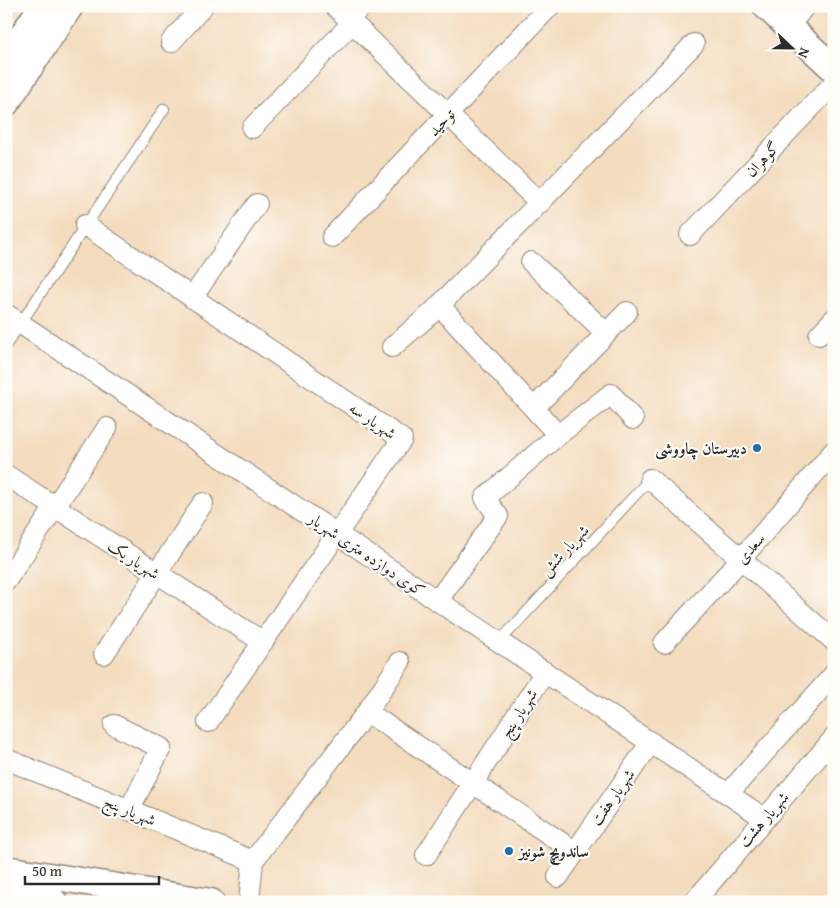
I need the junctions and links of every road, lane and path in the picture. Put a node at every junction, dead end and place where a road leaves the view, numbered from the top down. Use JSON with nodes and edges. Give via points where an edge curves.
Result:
{"nodes":[{"id":1,"x":42,"y":6,"type":"edge"},
{"id":2,"x":70,"y":6,"type":"edge"},
{"id":3,"x":335,"y":6,"type":"edge"},
{"id":4,"x":368,"y":6,"type":"edge"},
{"id":5,"x":550,"y":6,"type":"edge"},
{"id":6,"x":766,"y":6,"type":"edge"},
{"id":7,"x":805,"y":6,"type":"edge"},
{"id":8,"x":193,"y":10,"type":"edge"},
{"id":9,"x":352,"y":23,"type":"junction"},
{"id":10,"x":788,"y":27,"type":"junction"},
{"id":11,"x":171,"y":42,"type":"dead end"},
{"id":12,"x":694,"y":44,"type":"dead end"},
{"id":13,"x":9,"y":50,"type":"edge"},
{"id":14,"x":833,"y":72,"type":"edge"},
{"id":15,"x":6,"y":103,"type":"edge"},
{"id":16,"x":164,"y":109,"type":"dead end"},
{"id":17,"x":448,"y":115,"type":"junction"},
{"id":18,"x":252,"y":128,"type":"dead end"},
{"id":19,"x":540,"y":203,"type":"junction"},
{"id":20,"x":257,"y":204,"type":"dead end"},
{"id":21,"x":85,"y":226,"type":"junction"},
{"id":22,"x":690,"y":235,"type":"dead end"},
{"id":23,"x":332,"y":237,"type":"dead end"},
{"id":24,"x":531,"y":262,"type":"dead end"},
{"id":25,"x":192,"y":298,"type":"junction"},
{"id":26,"x":440,"y":306,"type":"junction"},
{"id":27,"x":627,"y":312,"type":"dead end"},
{"id":28,"x":13,"y":318,"type":"edge"},
{"id":29,"x":834,"y":319,"type":"edge"},
{"id":30,"x":606,"y":333,"type":"junction"},
{"id":31,"x":819,"y":335,"type":"dead end"},
{"id":32,"x":6,"y":345,"type":"edge"},
{"id":33,"x":392,"y":346,"type":"dead end"},
{"id":34,"x":534,"y":408,"type":"junction"},
{"id":35,"x":633,"y":419,"type":"dead end"},
{"id":36,"x":107,"y":428,"type":"dead end"},
{"id":37,"x":558,"y":435,"type":"junction"},
{"id":38,"x":834,"y":451,"type":"edge"},
{"id":39,"x":6,"y":476,"type":"edge"},
{"id":40,"x":650,"y":478,"type":"joint"},
{"id":41,"x":203,"y":503,"type":"dead end"},
{"id":42,"x":55,"y":507,"type":"junction"},
{"id":43,"x":337,"y":534,"type":"junction"},
{"id":44,"x":741,"y":559,"type":"junction"},
{"id":45,"x":157,"y":574,"type":"junction"},
{"id":46,"x":6,"y":581,"type":"edge"},
{"id":47,"x":438,"y":600,"type":"junction"},
{"id":48,"x":500,"y":641,"type":"junction"},
{"id":49,"x":834,"y":641,"type":"edge"},
{"id":50,"x":263,"y":642,"type":"junction"},
{"id":51,"x":664,"y":643,"type":"dead end"},
{"id":52,"x":104,"y":654,"type":"dead end"},
{"id":53,"x":400,"y":662,"type":"dead end"},
{"id":54,"x":545,"y":672,"type":"junction"},
{"id":55,"x":834,"y":674,"type":"edge"},
{"id":56,"x":367,"y":712,"type":"junction"},
{"id":57,"x":208,"y":722,"type":"dead end"},
{"id":58,"x":114,"y":725,"type":"dead end"},
{"id":59,"x":834,"y":738,"type":"edge"},
{"id":60,"x":651,"y":742,"type":"junction"},
{"id":61,"x":6,"y":760,"type":"edge"},
{"id":62,"x":472,"y":783,"type":"junction"},
{"id":63,"x":728,"y":794,"type":"junction"},
{"id":64,"x":130,"y":810,"type":"junction"},
{"id":65,"x":764,"y":818,"type":"junction"},
{"id":66,"x":574,"y":851,"type":"junction"},
{"id":67,"x":426,"y":855,"type":"dead end"},
{"id":68,"x":253,"y":861,"type":"junction"},
{"id":69,"x":6,"y":869,"type":"edge"},
{"id":70,"x":558,"y":877,"type":"dead end"},
{"id":71,"x":6,"y":894,"type":"edge"},
{"id":72,"x":42,"y":901,"type":"edge"},
{"id":73,"x":211,"y":902,"type":"edge"},
{"id":74,"x":249,"y":902,"type":"edge"},
{"id":75,"x":694,"y":902,"type":"edge"}],
"edges":[{"from":1,"to":13,"type":"street"},
{"from":2,"to":15,"type":"street"},
{"from":3,"to":9,"type":"street"},
{"from":4,"to":9,"type":"lane"},
{"from":5,"to":17,"type":"street","name":"توحید"},
{"from":6,"to":10,"type":"street"},
{"from":7,"to":10,"type":"street"},
{"from":8,"to":11,"type":"street"},
{"from":9,"to":17,"type":"street"},
{"from":9,"to":18,"type":"street"},
{"from":10,"to":14,"type":"street"},
{"from":12,"to":19,"type":"street"},
{"from":14,"to":22,"type":"street","name":"گوهران"},
{"from":16,"to":21,"type":"lane"},
{"from":17,"to":19,"type":"street"},
{"from":17,"to":23,"type":"street","name":"توحید"},
{"from":19,"to":26,"type":"street"},
{"from":20,"to":25,"type":"street"},
{"from":21,"to":25,"type":"street","name":"شهریار سه"},
{"from":21,"to":28,"type":"lane"},
{"from":24,"to":30,"type":"street"},
{"from":25,"to":43,"type":"street","name":"شهریار سه","via":[[402,439]]},
{"from":26,"to":33,"type":"street"},
{"from":26,"to":34,"type":"street"},
{"from":27,"to":30,"type":"street"},
{"from":28,"to":32,"type":"lane"},
{"from":28,"to":43,"type":"street","name":"کوی دوازده متری شهریار"},
{"from":29,"to":31,"type":"street"},
{"from":30,"to":34,"type":"street"},
{"from":34,"to":37,"type":"street"},
{"from":35,"to":37,"type":"street","via":[[611,394]]},
{"from":36,"to":42,"type":"street"},
{"from":37,"to":47,"type":"street","via":[[485,498],[498,516]]},
{"from":38,"to":44,"type":"street","name":"سعدی"},
{"from":39,"to":42,"type":"street","name":"شهریار یک"},
{"from":40,"to":44,"type":"street"},
{"from":40,"to":48,"type":"lane","name":"شهریار شش"},
{"from":41,"to":45,"type":"street"},
{"from":42,"to":45,"type":"street","name":"شهریار یک"},
{"from":42,"to":46,"type":"street"},
{"from":43,"to":47,"type":"street","name":"کوی دوازده متری شهریار"},
{"from":43,"to":50,"type":"street","name":"شهریار سه"},
{"from":44,"to":49,"type":"street"},
{"from":44,"to":51,"type":"street","name":"سعدی"},
{"from":45,"to":50,"type":"street","name":"شهریار یک"},
{"from":45,"to":52,"type":"street"},
{"from":47,"to":48,"type":"street","name":"کوی دوازده متری شهریار"},
{"from":48,"to":54,"type":"street","name":"کوی دوازده متری شهریار"},
{"from":50,"to":57,"type":"street","name":"شهریار سه"},
{"from":53,"to":56,"type":"street"},
{"from":54,"to":60,"type":"street","name":"کوی دوازده متری شهریار"},
{"from":54,"to":62,"type":"street","name":"شهریار پنج"},
{"from":55,"to":63,"type":"street"},
{"from":56,"to":62,"type":"street"},
{"from":56,"to":68,"type":"street"},
{"from":58,"to":64,"type":"street","via":[[160,748]]},
{"from":59,"to":65,"type":"street","name":"شهریار هشت"},
{"from":60,"to":63,"type":"street","name":"کوی دوازده متری شهریار"},
{"from":60,"to":66,"type":"street","name":"شهریار هفت"},
{"from":61,"to":64,"type":"street","name":"شهریار پنج"},
{"from":62,"to":66,"type":"street"},
{"from":62,"to":67,"type":"street","name":"شهریار پنج"},
{"from":63,"to":65,"type":"street","name":"کوی دوازده متری شهریار"},
{"from":64,"to":68,"type":"street","name":"شهریار پنج"},
{"from":65,"to":75,"type":"street","name":"شهریار هشت"},
{"from":66,"to":70,"type":"street","name":"شهریار هفت"},
{"from":68,"to":74,"type":"street"},
{"from":69,"to":73,"type":"street"},
{"from":71,"to":72,"type":"street"}]}
